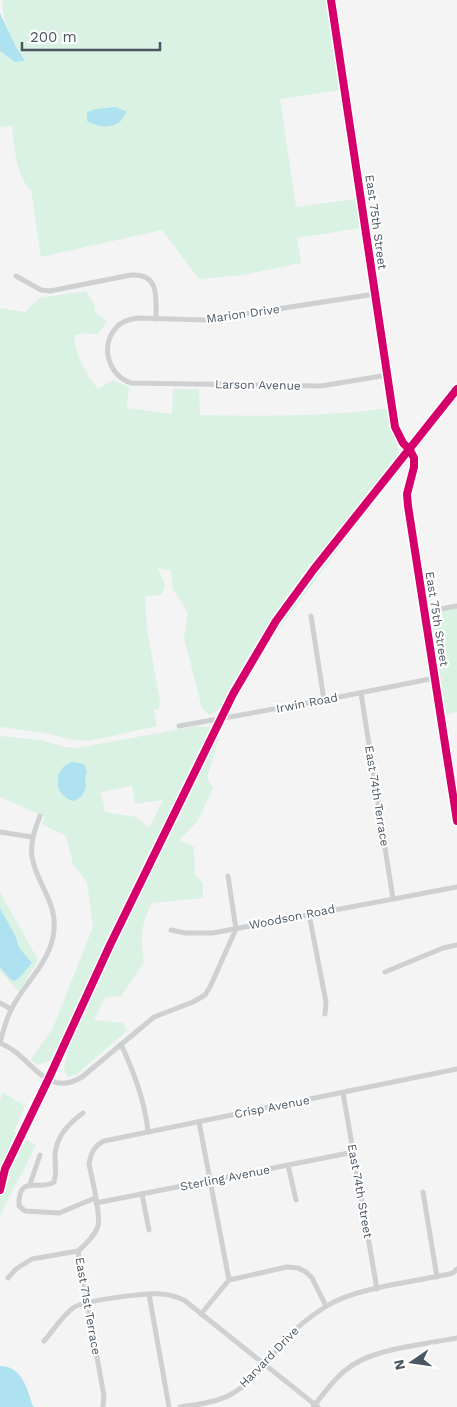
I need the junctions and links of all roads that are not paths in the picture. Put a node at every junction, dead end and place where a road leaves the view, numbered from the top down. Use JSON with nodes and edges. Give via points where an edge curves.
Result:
{"nodes":[{"id":1,"x":331,"y":0,"type":"edge"},
{"id":2,"x":16,"y":276,"type":"dead end"},
{"id":3,"x":375,"y":294,"type":"junction"},
{"id":4,"x":156,"y":319,"type":"junction"},
{"id":5,"x":388,"y":375,"type":"junction"},
{"id":6,"x":128,"y":382,"type":"joint"},
{"id":7,"x":405,"y":446,"type":"dead end"},
{"id":8,"x":410,"y":450,"type":"dead end"},
{"id":9,"x":457,"y":606,"type":"edge"},
{"id":10,"x":424,"y":612,"type":"junction"},
{"id":11,"x":310,"y":616,"type":"dead end"},
{"id":12,"x":434,"y":678,"type":"junction"},
{"id":13,"x":360,"y":693,"type":"junction"},
{"id":14,"x":324,"y":700,"type":"junction"},
{"id":15,"x":179,"y":726,"type":"dead end"},
{"id":16,"x":40,"y":816,"type":"dead end"},
{"id":17,"x":457,"y":821,"type":"edge"},
{"id":18,"x":0,"y":832,"type":"edge"},
{"id":19,"x":32,"y":837,"type":"junction"},
{"id":20,"x":228,"y":876,"type":"dead end"},
{"id":21,"x":457,"y":886,"type":"edge"},
{"id":22,"x":393,"y":899,"type":"junction"},
{"id":23,"x":310,"y":914,"type":"junction"},
{"id":24,"x":236,"y":929,"type":"junction"},
{"id":25,"x":171,"y":930,"type":"dead end"},
{"id":26,"x":457,"y":945,"type":"edge"},
{"id":27,"x":385,"y":972,"type":"dead end"},
{"id":28,"x":0,"y":1003,"type":"edge"},
{"id":29,"x":11,"y":1009,"type":"junction"},
{"id":30,"x":325,"y":1014,"type":"dead end"},
{"id":31,"x":0,"y":1043,"type":"edge"},
{"id":32,"x":120,"y":1044,"type":"junction"},
{"id":33,"x":457,"y":1069,"type":"edge"},
{"id":34,"x":343,"y":1093,"type":"junction"},
{"id":35,"x":83,"y":1113,"type":"dead end"},
{"id":36,"x":199,"y":1122,"type":"junction"},
{"id":37,"x":148,"y":1132,"type":"junction"},
{"id":38,"x":92,"y":1152,"type":"joint"},
{"id":39,"x":354,"y":1152,"type":"junction"},
{"id":40,"x":40,"y":1155,"type":"dead end"},
{"id":41,"x":288,"y":1165,"type":"junction"},
{"id":42,"x":210,"y":1180,"type":"junction"},
{"id":43,"x":30,"y":1184,"type":"junction"},
{"id":44,"x":423,"y":1192,"type":"dead end"},
{"id":45,"x":142,"y":1194,"type":"junction"},
{"id":46,"x":296,"y":1200,"type":"dead end"},
{"id":47,"x":96,"y":1201,"type":"junction"},
{"id":48,"x":149,"y":1230,"type":"dead end"},
{"id":49,"x":78,"y":1251,"type":"junction"},
{"id":50,"x":457,"y":1269,"type":"edge"},
{"id":51,"x":437,"y":1277,"type":"junction"},
{"id":52,"x":8,"y":1278,"type":"dead end"},
{"id":53,"x":229,"y":1280,"type":"junction"},
{"id":54,"x":377,"y":1289,"type":"junction"},
{"id":55,"x":149,"y":1294,"type":"junction"},
{"id":56,"x":88,"y":1302,"type":"junction"},
{"id":57,"x":326,"y":1306,"type":"junction"},
{"id":58,"x":201,"y":1314,"type":"junction"},
{"id":59,"x":457,"y":1338,"type":"edge"},
{"id":60,"x":44,"y":1341,"type":"dead end"},
{"id":61,"x":265,"y":1365,"type":"junction"},
{"id":62,"x":315,"y":1406,"type":"edge"},
{"id":63,"x":103,"y":1407,"type":"edge"},
{"id":64,"x":169,"y":1407,"type":"edge"},
{"id":65,"x":180,"y":1407,"type":"edge"}],
"edges":[{"from":1,"to":3,"type":"street","name":"East 75th Street"},
{"from":2,"to":4,"type":"street","via":[[50,291],[131,275],[142,276],[155,290]]},
{"from":3,"to":4,"type":"street","name":"Marion Drive","via":[[206,320]]},
{"from":3,"to":5,"type":"street","name":"East 75th Street"},
{"from":4,"to":6,"type":"street","name":"Marion Drive","via":[[127,320],[109,338],[107,351],[111,366],[119,377]]},
{"from":5,"to":6,"type":"street","name":"Larson Avenue","via":[[321,386]]},
{"from":5,"to":7,"type":"street","name":"East 75th Street","via":[[395,427]]},
{"from":8,"to":10,"type":"street","name":"East 75th Street","via":[[414,467],[408,506]]},
{"from":9,"to":10,"type":"street"},
{"from":10,"to":12,"type":"street","name":"East 75th Street"},
{"from":11,"to":14,"type":"street"},
{"from":12,"to":13,"type":"street","name":"Irwin Road"},
{"from":12,"to":17,"type":"street","name":"East 75th Street"},
{"from":13,"to":14,"type":"street","name":"Irwin Road"},
{"from":13,"to":22,"type":"street","name":"East 74th Terrace"},
{"from":14,"to":15,"type":"street","name":"Irwin Road"},
{"from":16,"to":19,"type":"street"},
{"from":18,"to":19,"type":"street"},
{"from":19,"to":29,"type":"street","via":[[32,856],[37,874],[52,905],[53,937],[47,954]]},
{"from":20,"to":24,"type":"street"},
{"from":21,"to":22,"type":"street","name":"Woodson Road"},
{"from":22,"to":23,"type":"street","name":"Woodson Road"},
{"from":23,"to":24,"type":"street","name":"Woodson Road"},
{"from":23,"to":30,"type":"street","via":[[326,1002]]},
{"from":24,"to":25,"type":"street","via":[[199,934]]},
{"from":24,"to":32,"type":"street","name":"Woodson Road","via":[[205,994],[194,1002],[154,1017]]},
{"from":26,"to":27,"type":"street"},
{"from":28,"to":29,"type":"street"},
{"from":29,"to":31,"type":"street"},
{"from":31,"to":32,"type":"street","name":"Woodson Road","via":[[9,1046],[45,1078],[60,1084],[82,1077]]},
{"from":32,"to":37,"type":"street","via":[[143,1102]]},
{"from":33,"to":34,"type":"street","name":"Crisp Avenue"},
{"from":34,"to":36,"type":"street","name":"Crisp Avenue"},
{"from":34,"to":39,"type":"street","name":"East 74th Street"},
{"from":35,"to":43,"type":"street","via":[[57,1141],[54,1182],[44,1186]]},
{"from":36,"to":37,"type":"street","name":"Crisp Avenue"},
{"from":36,"to":42,"type":"street"},
{"from":37,"to":38,"type":"street","name":"Crisp Avenue","via":[[104,1141]]},
{"from":38,"to":47,"type":"street","name":"East 71st Terrace","via":[[89,1164]]},
{"from":39,"to":41,"type":"street","name":"Sterling Avenue"},
{"from":39,"to":54,"type":"street","name":"East 74th Street"},
{"from":40,"to":43,"type":"street"},
{"from":41,"to":42,"type":"street","name":"Sterling Avenue"},
{"from":41,"to":46,"type":"street"},
{"from":42,"to":45,"type":"street","name":"Sterling Avenue"},
{"from":42,"to":53,"type":"street"},
{"from":43,"to":47,"type":"street","name":"Sterling Avenue","via":[[19,1199],[19,1206],[25,1211],[59,1213]]},
{"from":44,"to":51,"type":"street"},
{"from":45,"to":47,"type":"street","name":"Sterling Avenue"},
{"from":45,"to":48,"type":"street"},
{"from":47,"to":49,"type":"street","name":"East 71st Terrace","via":[[97,1228]]},
{"from":49,"to":52,"type":"street","via":[[32,1259]]},
{"from":49,"to":56,"type":"street","name":"East 71st Terrace"},
{"from":50,"to":51,"type":"street"},
{"from":51,"to":54,"type":"street"},
{"from":53,"to":57,"type":"street","via":[[288,1267],[298,1268],[312,1278]]},
{"from":53,"to":58,"type":"street"},
{"from":54,"to":57,"type":"street","name":"Harvard Drive"},
{"from":55,"to":56,"type":"street"},
{"from":55,"to":58,"type":"street","via":[[177,1297]]},
{"from":55,"to":64,"type":"street"},
{"from":56,"to":60,"type":"street","via":[[73,1308]]},
{"from":56,"to":63,"type":"street","name":"East 71st Terrace","via":[[104,1396]]},
{"from":57,"to":61,"type":"street","name":"Harvard Drive","via":[[297,1328]]},
{"from":58,"to":61,"type":"street"},
{"from":59,"to":62,"type":"street","via":[[370,1356],[341,1373]]},
{"from":61,"to":62,"type":"street"},
{"from":61,"to":65,"type":"street","name":"Harvard Drive","via":[[227,1397]]}]}
